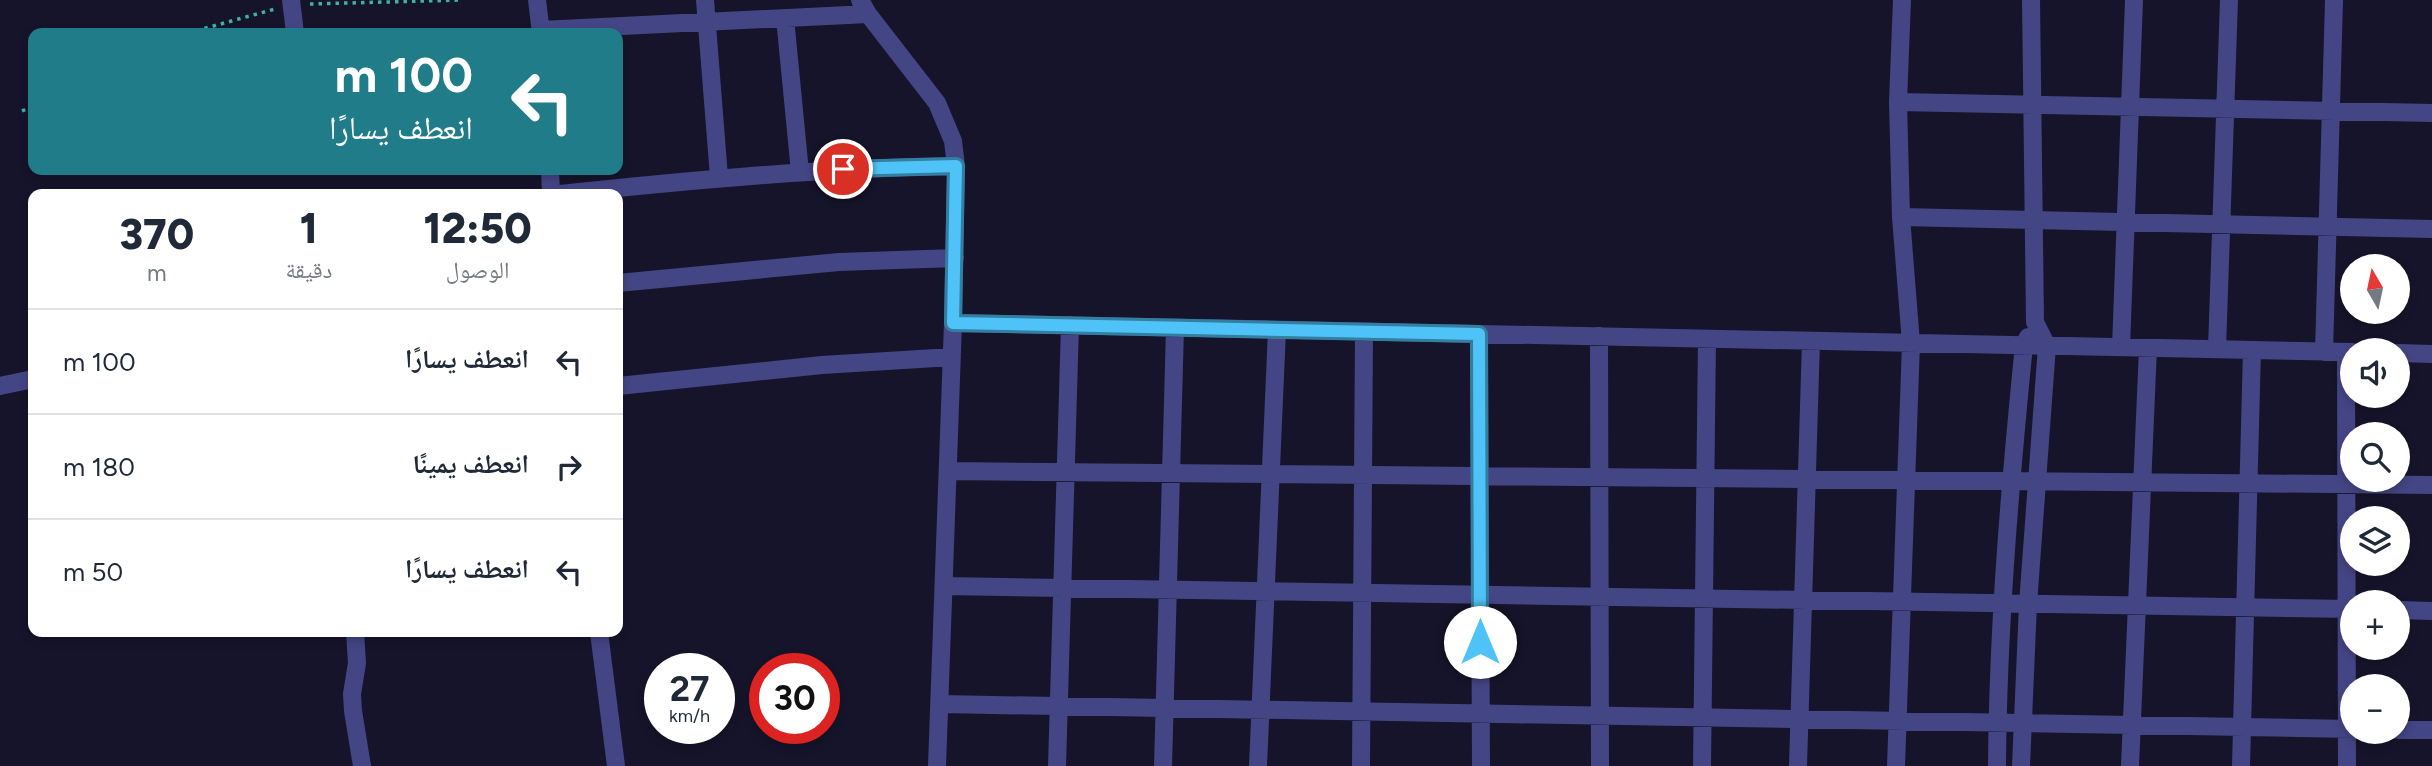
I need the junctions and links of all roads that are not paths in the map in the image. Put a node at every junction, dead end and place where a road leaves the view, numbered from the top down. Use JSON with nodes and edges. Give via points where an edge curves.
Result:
{"nodes":[{"id":1,"x":537,"y":0,"type":"edge"},
{"id":2,"x":705,"y":0,"type":"edge"},
{"id":3,"x":1902,"y":0,"type":"edge"},
{"id":4,"x":2031,"y":0,"type":"edge"},
{"id":5,"x":2134,"y":0,"type":"edge"},
{"id":6,"x":2229,"y":0,"type":"edge"},
{"id":7,"x":2334,"y":0,"type":"edge"},
{"id":8,"x":291,"y":2,"type":"edge"},
{"id":9,"x":864,"y":7,"type":"edge"},
{"id":10,"x":785,"y":18,"type":"junction"},
{"id":11,"x":707,"y":20,"type":"junction"},
{"id":12,"x":294,"y":28,"type":"edge"},
{"id":13,"x":540,"y":28,"type":"edge"},
{"id":14,"x":596,"y":28,"type":"edge"},
{"id":15,"x":1898,"y":102,"type":"junction"},
{"id":16,"x":2033,"y":105,"type":"junction"},
{"id":17,"x":2130,"y":107,"type":"junction"},
{"id":18,"x":2225,"y":108,"type":"junction"},
{"id":19,"x":2331,"y":111,"type":"junction"},
{"id":20,"x":2432,"y":113,"type":"edge"},
{"id":21,"x":956,"y":166,"type":"junction"},
{"id":22,"x":800,"y":172,"type":"junction"},
{"id":23,"x":719,"y":177,"type":"junction"},
{"id":24,"x":607,"y":189,"type":"edge"},
{"id":25,"x":1901,"y":217,"type":"junction"},
{"id":26,"x":2034,"y":220,"type":"junction"},
{"id":27,"x":2126,"y":222,"type":"junction"},
{"id":28,"x":2221,"y":224,"type":"junction"},
{"id":29,"x":2328,"y":226,"type":"junction"},
{"id":30,"x":2432,"y":229,"type":"edge"},
{"id":31,"x":955,"y":258,"type":"junction"},
{"id":32,"x":623,"y":283,"type":"edge"},
{"id":33,"x":2035,"y":322,"type":"junction"},
{"id":34,"x":953,"y":323,"type":"junction"},
{"id":35,"x":1070,"y":325,"type":"junction"},
{"id":36,"x":1175,"y":328,"type":"junction"},
{"id":37,"x":1277,"y":330,"type":"junction"},
{"id":38,"x":1364,"y":332,"type":"junction"},
{"id":39,"x":1479,"y":334,"type":"junction"},
{"id":40,"x":1599,"y":336,"type":"junction"},
{"id":41,"x":1707,"y":339,"type":"junction"},
{"id":42,"x":1811,"y":341,"type":"junction"},
{"id":43,"x":1911,"y":343,"type":"junction"},
{"id":44,"x":2024,"y":345,"type":"junction"},
{"id":45,"x":2047,"y":346,"type":"junction"},
{"id":46,"x":2121,"y":347,"type":"junction"},
{"id":47,"x":2148,"y":348,"type":"junction"},
{"id":48,"x":2217,"y":349,"type":"junction"},
{"id":49,"x":2252,"y":350,"type":"junction"},
{"id":50,"x":2325,"y":352,"type":"junction"},
{"id":51,"x":2340,"y":352,"type":"edge"},
{"id":52,"x":2410,"y":353,"type":"edge"},
{"id":53,"x":2432,"y":354,"type":"edge"},
{"id":54,"x":952,"y":357,"type":"junction"},
{"id":55,"x":28,"y":380,"type":"edge"},
{"id":56,"x":623,"y":385,"type":"edge"},
{"id":57,"x":0,"y":387,"type":"edge"},
{"id":58,"x":948,"y":471,"type":"junction"},
{"id":59,"x":1066,"y":472,"type":"junction"},
{"id":60,"x":1171,"y":473,"type":"junction"},
{"id":61,"x":1271,"y":474,"type":"junction"},
{"id":62,"x":1363,"y":475,"type":"junction"},
{"id":63,"x":1480,"y":476,"type":"junction"},
{"id":64,"x":1599,"y":477,"type":"junction"},
{"id":65,"x":1705,"y":478,"type":"junction"},
{"id":66,"x":1806,"y":479,"type":"junction"},
{"id":67,"x":1906,"y":480,"type":"junction"},
{"id":68,"x":2010,"y":481,"type":"junction"},
{"id":69,"x":2036,"y":481,"type":"junction"},
{"id":70,"x":2142,"y":482,"type":"junction"},
{"id":71,"x":2249,"y":484,"type":"junction"},
{"id":72,"x":2340,"y":484,"type":"edge"},
{"id":73,"x":2410,"y":485,"type":"edge"},
{"id":74,"x":2432,"y":485,"type":"edge"},
{"id":75,"x":2346,"y":492,"type":"edge"},
{"id":76,"x":944,"y":586,"type":"junction"},
{"id":77,"x":1062,"y":588,"type":"junction"},
{"id":78,"x":1168,"y":590,"type":"junction"},
{"id":79,"x":2349,"y":590,"type":"edge"},
{"id":80,"x":1266,"y":591,"type":"junction"},
{"id":81,"x":1362,"y":593,"type":"junction"},
{"id":82,"x":1480,"y":595,"type":"junction"},
{"id":83,"x":1599,"y":597,"type":"junction"},
{"id":84,"x":1704,"y":599,"type":"junction"},
{"id":85,"x":1803,"y":600,"type":"junction"},
{"id":86,"x":1902,"y":602,"type":"junction"},
{"id":87,"x":2002,"y":603,"type":"junction"},
{"id":88,"x":2028,"y":604,"type":"junction"},
{"id":89,"x":2137,"y":606,"type":"junction"},
{"id":90,"x":2245,"y":608,"type":"junction"},
{"id":91,"x":2340,"y":609,"type":"edge"},
{"id":92,"x":2410,"y":610,"type":"edge"},
{"id":93,"x":2432,"y":611,"type":"edge"},
{"id":94,"x":355,"y":637,"type":"edge"},
{"id":95,"x":600,"y":637,"type":"edge"},
{"id":96,"x":940,"y":704,"type":"junction"},
{"id":97,"x":1059,"y":706,"type":"junction"},
{"id":98,"x":1165,"y":708,"type":"junction"},
{"id":99,"x":1261,"y":710,"type":"junction"},
{"id":100,"x":1362,"y":711,"type":"junction"},
{"id":101,"x":1481,"y":713,"type":"junction"},
{"id":102,"x":1600,"y":716,"type":"junction"},
{"id":103,"x":1702,"y":718,"type":"junction"},
{"id":104,"x":1799,"y":719,"type":"junction"},
{"id":105,"x":1898,"y":721,"type":"junction"},
{"id":106,"x":1997,"y":723,"type":"junction"},
{"id":107,"x":2022,"y":723,"type":"junction"},
{"id":108,"x":2132,"y":725,"type":"junction"},
{"id":109,"x":2242,"y":727,"type":"junction"},
{"id":110,"x":2340,"y":729,"type":"edge"},
{"id":111,"x":2410,"y":730,"type":"edge"},
{"id":112,"x":2432,"y":730,"type":"edge"},
{"id":113,"x":2349,"y":744,"type":"edge"},
{"id":114,"x":362,"y":766,"type":"edge"},
{"id":115,"x":616,"y":766,"type":"edge"},
{"id":116,"x":937,"y":766,"type":"edge"},
{"id":117,"x":1057,"y":766,"type":"edge"},
{"id":118,"x":1163,"y":766,"type":"edge"},
{"id":119,"x":1258,"y":766,"type":"edge"},
{"id":120,"x":1361,"y":766,"type":"edge"},
{"id":121,"x":1481,"y":766,"type":"edge"},
{"id":122,"x":1600,"y":766,"type":"edge"},
{"id":123,"x":1702,"y":766,"type":"edge"},
{"id":124,"x":1798,"y":766,"type":"edge"},
{"id":125,"x":1896,"y":766,"type":"edge"},
{"id":126,"x":1997,"y":766,"type":"edge"},
{"id":127,"x":2021,"y":766,"type":"edge"},
{"id":128,"x":2130,"y":766,"type":"edge"},
{"id":129,"x":2241,"y":766,"type":"edge"},
{"id":130,"x":2347,"y":766,"type":"edge"}],
"edges":[{"from":1,"to":13,"type":"street"},
{"from":2,"to":11,"type":"street"},
{"from":3,"to":15,"type":"street"},
{"from":4,"to":16,"type":"street"},
{"from":5,"to":17,"type":"street"},
{"from":6,"to":18,"type":"street"},
{"from":7,"to":19,"type":"street"},
{"from":8,"to":12,"type":"street"},
{"from":9,"to":10,"type":"street"},
{"from":9,"to":21,"type":"street","via":[[937,103],[953,141]]},
{"from":10,"to":11,"type":"street"},
{"from":10,"to":22,"type":"street"},
{"from":11,"to":14,"type":"street"},
{"from":11,"to":23,"type":"street"},
{"from":15,"to":16,"type":"street"},
{"from":15,"to":25,"type":"street"},
{"from":16,"to":17,"type":"street"},
{"from":16,"to":26,"type":"street"},
{"from":17,"to":18,"type":"street"},
{"from":17,"to":27,"type":"street"},
{"from":18,"to":19,"type":"street"},
{"from":18,"to":28,"type":"street"},
{"from":19,"to":20,"type":"street"},
{"from":19,"to":29,"type":"street"},
{"from":21,"to":22,"type":"street"},
{"from":21,"to":31,"type":"street"},
{"from":22,"to":23,"type":"street"},
{"from":23,"to":24,"type":"street"},
{"from":25,"to":26,"type":"street"},
{"from":25,"to":43,"type":"street"},
{"from":26,"to":27,"type":"street"},
{"from":26,"to":33,"type":"street"},
{"from":27,"to":28,"type":"street"},
{"from":27,"to":46,"type":"street"},
{"from":28,"to":29,"type":"street"},
{"from":28,"to":48,"type":"street"},
{"from":29,"to":30,"type":"street"},
{"from":29,"to":50,"type":"street"},
{"from":31,"to":32,"type":"street","via":[[839,262]]},
{"from":31,"to":34,"type":"street"},
{"from":33,"to":44,"type":"street"},
{"from":33,"to":45,"type":"street"},
{"from":34,"to":35,"type":"street"},
{"from":34,"to":54,"type":"street"},
{"from":35,"to":36,"type":"street"},
{"from":35,"to":59,"type":"street"},
{"from":36,"to":37,"type":"street"},
{"from":36,"to":60,"type":"street"},
{"from":37,"to":38,"type":"street"},
{"from":37,"to":61,"type":"street"},
{"from":38,"to":39,"type":"street"},
{"from":38,"to":62,"type":"street"},
{"from":39,"to":40,"type":"street"},
{"from":39,"to":63,"type":"street"},
{"from":40,"to":41,"type":"street"},
{"from":40,"to":64,"type":"street"},
{"from":41,"to":42,"type":"street"},
{"from":41,"to":65,"type":"street"},
{"from":42,"to":43,"type":"street"},
{"from":42,"to":66,"type":"street"},
{"from":43,"to":44,"type":"street"},
{"from":43,"to":67,"type":"street"},
{"from":44,"to":45,"type":"street"},
{"from":44,"to":68,"type":"street"},
{"from":45,"to":46,"type":"street"},
{"from":45,"to":69,"type":"street"},
{"from":46,"to":47,"type":"street"},
{"from":47,"to":48,"type":"street"},
{"from":47,"to":70,"type":"street"},
{"from":48,"to":49,"type":"street"},
{"from":49,"to":50,"type":"street"},
{"from":49,"to":71,"type":"street"},
{"from":50,"to":51,"type":"street"},
{"from":52,"to":53,"type":"street"},
{"from":54,"to":56,"type":"street"},
{"from":54,"to":58,"type":"street"},
{"from":55,"to":57,"type":"street"},
{"from":58,"to":59,"type":"street"},
{"from":58,"to":76,"type":"street"},
{"from":59,"to":60,"type":"street"},
{"from":59,"to":77,"type":"street"},
{"from":60,"to":61,"type":"street"},
{"from":60,"to":78,"type":"street"},
{"from":61,"to":62,"type":"street"},
{"from":61,"to":80,"type":"street"},
{"from":62,"to":63,"type":"street"},
{"from":62,"to":81,"type":"street"},
{"from":63,"to":64,"type":"street"},
{"from":63,"to":82,"type":"street"},
{"from":64,"to":65,"type":"street"},
{"from":64,"to":83,"type":"street"},
{"from":65,"to":66,"type":"street"},
{"from":65,"to":84,"type":"street"},
{"from":66,"to":67,"type":"street"},
{"from":66,"to":85,"type":"street"},
{"from":67,"to":68,"type":"street"},
{"from":67,"to":86,"type":"street"},
{"from":68,"to":69,"type":"street"},
{"from":68,"to":87,"type":"street"},
{"from":69,"to":70,"type":"street"},
{"from":69,"to":88,"type":"street"},
{"from":70,"to":71,"type":"street"},
{"from":70,"to":89,"type":"street"},
{"from":71,"to":72,"type":"street"},
{"from":71,"to":90,"type":"street"},
{"from":73,"to":74,"type":"street"},
{"from":75,"to":79,"type":"street"},
{"from":76,"to":77,"type":"street"},
{"from":76,"to":96,"type":"street"},
{"from":77,"to":78,"type":"street"},
{"from":77,"to":97,"type":"street"},
{"from":78,"to":80,"type":"street"},
{"from":78,"to":98,"type":"street"},
{"from":80,"to":81,"type":"street"},
{"from":80,"to":99,"type":"street"},
{"from":81,"to":82,"type":"street"},
{"from":81,"to":100,"type":"street"},
{"from":82,"to":83,"type":"street"},
{"from":82,"to":101,"type":"street"},
{"from":83,"to":84,"type":"street"},
{"from":83,"to":102,"type":"street"},
{"from":84,"to":85,"type":"street"},
{"from":84,"to":103,"type":"street"},
{"from":85,"to":86,"type":"street"},
{"from":85,"to":104,"type":"street"},
{"from":86,"to":87,"type":"street"},
{"from":86,"to":105,"type":"street"},
{"from":87,"to":88,"type":"street"},
{"from":87,"to":106,"type":"street"},
{"from":88,"to":89,"type":"street"},
{"from":88,"to":107,"type":"street"},
{"from":89,"to":90,"type":"street"},
{"from":89,"to":108,"type":"street"},
{"from":90,"to":91,"type":"street"},
{"from":90,"to":109,"type":"street"},
{"from":92,"to":93,"type":"street"},
{"from":94,"to":114,"type":"street","via":[[352,703]]},
{"from":95,"to":115,"type":"street"},
{"from":96,"to":97,"type":"street"},
{"from":96,"to":116,"type":"street"},
{"from":97,"to":98,"type":"street"},
{"from":97,"to":117,"type":"street"},
{"from":98,"to":99,"type":"street"},
{"from":98,"to":118,"type":"street"},
{"from":99,"to":100,"type":"street"},
{"from":99,"to":119,"type":"street"},
{"from":100,"to":101,"type":"street"},
{"from":100,"to":120,"type":"street"},
{"from":101,"to":102,"type":"street"},
{"from":101,"to":121,"type":"street"},
{"from":102,"to":103,"type":"street"},
{"from":102,"to":122,"type":"street"},
{"from":103,"to":104,"type":"street"},
{"from":103,"to":123,"type":"street"},
{"from":104,"to":105,"type":"street"},
{"from":104,"to":124,"type":"street"},
{"from":105,"to":106,"type":"street"},
{"from":105,"to":125,"type":"street"},
{"from":106,"to":107,"type":"street"},
{"from":106,"to":126,"type":"street"},
{"from":107,"to":108,"type":"street"},
{"from":107,"to":127,"type":"street"},
{"from":108,"to":109,"type":"street"},
{"from":108,"to":128,"type":"street"},
{"from":109,"to":110,"type":"street"},
{"from":109,"to":129,"type":"street"},
{"from":111,"to":112,"type":"street"},
{"from":113,"to":130,"type":"street"}]}
